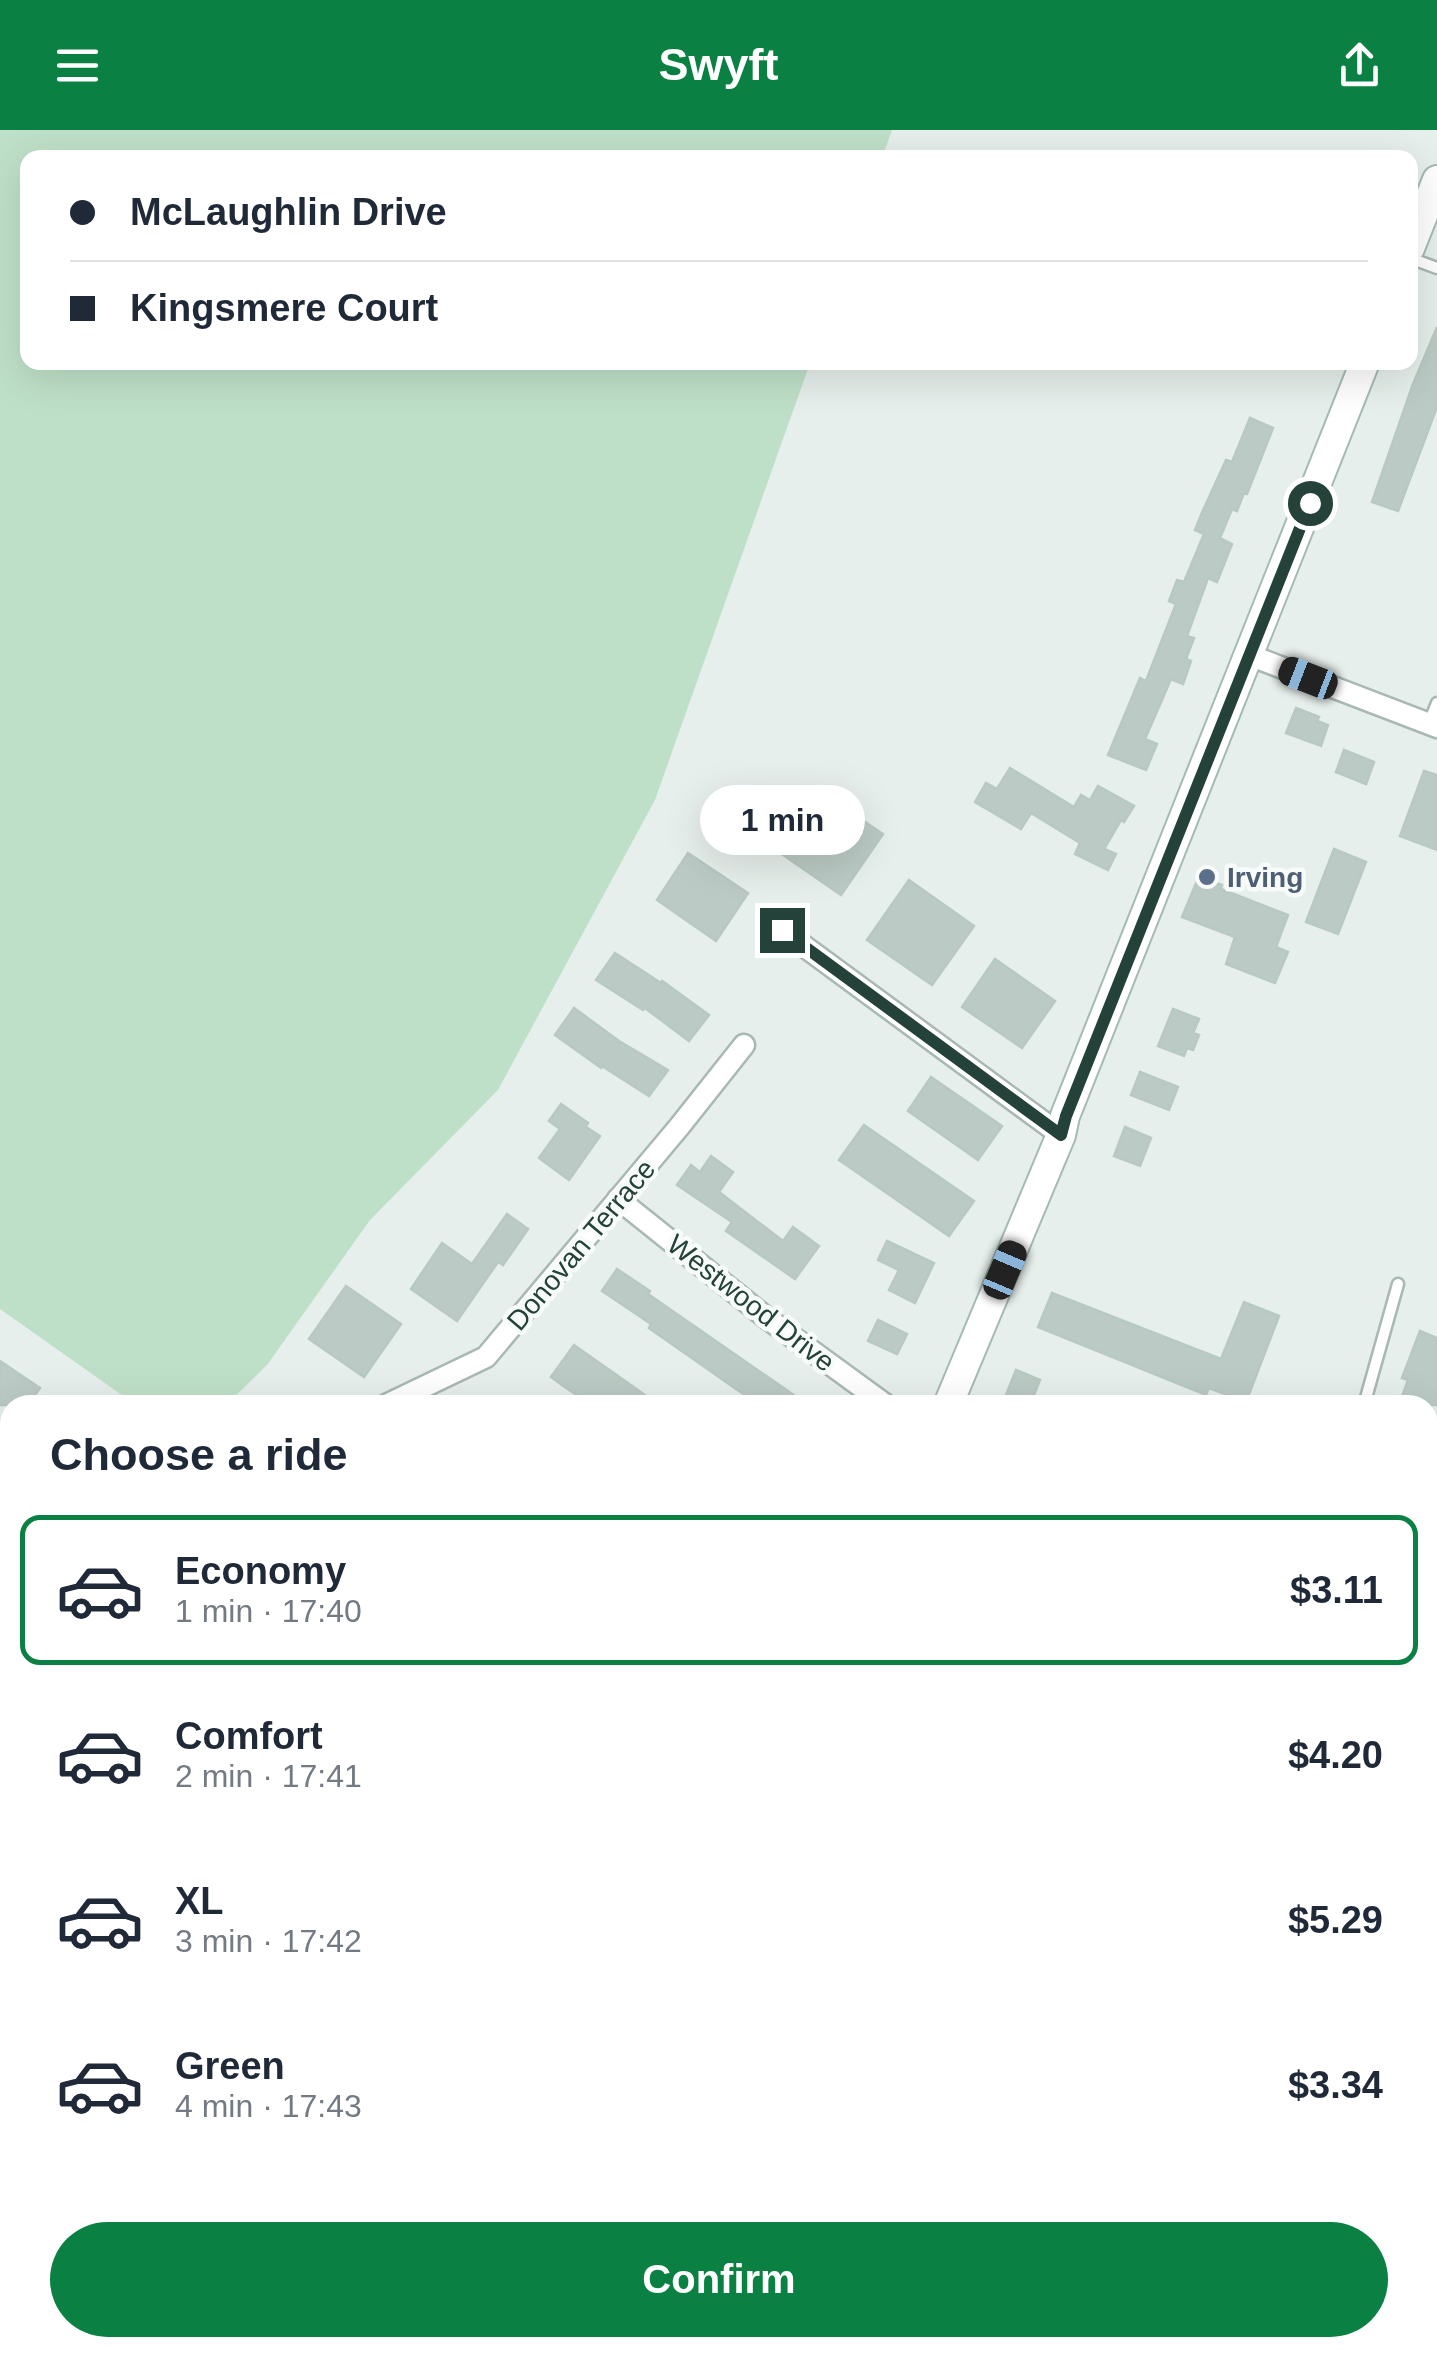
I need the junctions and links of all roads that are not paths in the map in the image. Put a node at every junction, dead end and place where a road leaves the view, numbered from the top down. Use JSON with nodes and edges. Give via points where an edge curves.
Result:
{"nodes":[{"id":1,"x":1437,"y":180,"type":"edge"},
{"id":2,"x":1418,"y":228,"type":"edge"},
{"id":3,"x":1362,"y":370,"type":"edge"},
{"id":4,"x":1248,"y":654,"type":"junction"},
{"id":5,"x":1437,"y":703,"type":"edge"},
{"id":6,"x":1433,"y":726,"type":"edge"},
{"id":7,"x":782,"y":930,"type":"dead end"},
{"id":8,"x":744,"y":1045,"type":"dead end"},
{"id":9,"x":1061,"y":1135,"type":"junction"},
{"id":10,"x":618,"y":1199,"type":"junction"},
{"id":11,"x":1398,"y":1284,"type":"dead end"},
{"id":12,"x":407,"y":1395,"type":"edge"},
{"id":13,"x":872,"y":1395,"type":"edge"},
{"id":14,"x":952,"y":1395,"type":"edge"},
{"id":15,"x":1367,"y":1395,"type":"edge"}],
"edges":[{"from":1,"to":2,"type":"main road"},
{"from":3,"to":4,"type":"main road"},
{"from":4,"to":6,"type":"street"},
{"from":4,"to":9,"type":"main road"},
{"from":5,"to":6,"type":"lane"},
{"from":7,"to":9,"type":"street"},
{"from":8,"to":10,"type":"street","name":"Donovan Terrace"},
{"from":9,"to":14,"type":"main road"},
{"from":10,"to":12,"type":"street","name":"Donovan Terrace","via":[[486,1357]]},
{"from":10,"to":13,"type":"street","name":"Westwood Drive"},
{"from":11,"to":15,"type":"lane"}]}
